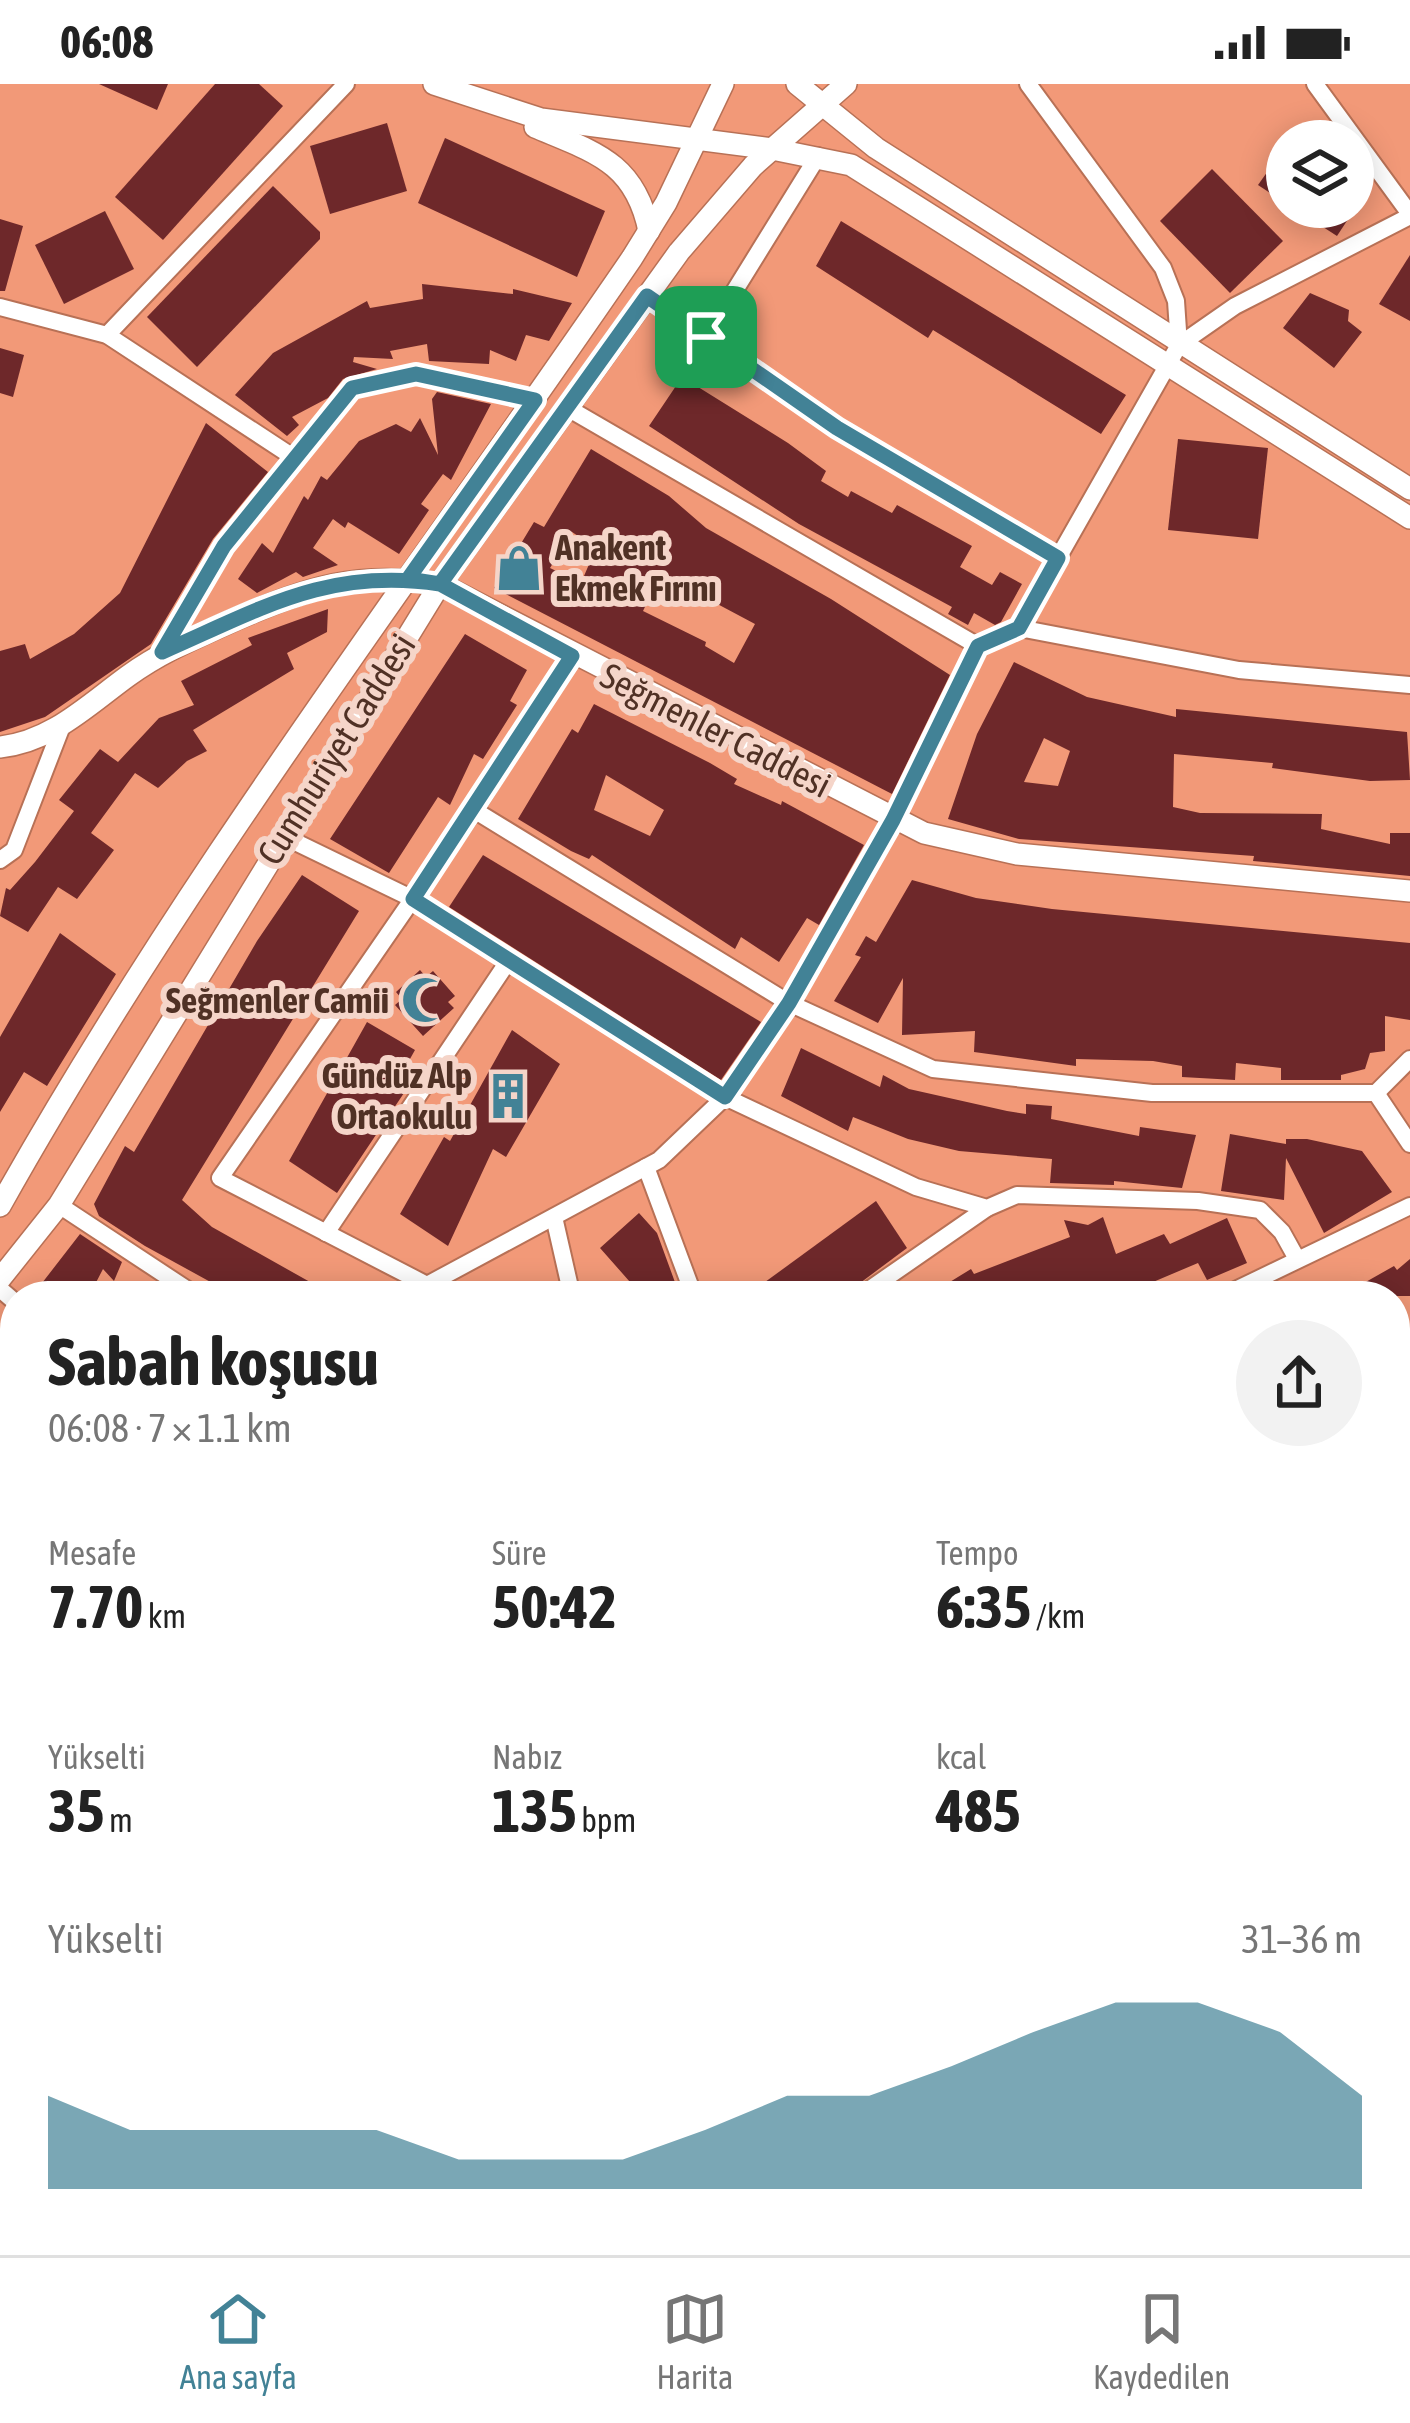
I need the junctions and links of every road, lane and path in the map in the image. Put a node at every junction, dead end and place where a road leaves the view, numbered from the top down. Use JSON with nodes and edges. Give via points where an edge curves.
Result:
{"nodes":[{"id":1,"x":346,"y":84,"type":"edge"},
{"id":2,"x":434,"y":84,"type":"edge"},
{"id":3,"x":723,"y":84,"type":"edge"},
{"id":4,"x":797,"y":84,"type":"edge"},
{"id":5,"x":1028,"y":84,"type":"edge"},
{"id":6,"x":1315,"y":84,"type":"edge"},
{"id":7,"x":845,"y":85,"type":"edge"},
{"id":8,"x":824,"y":104,"type":"junction"},
{"id":9,"x":491,"y":106,"type":"junction"},
{"id":10,"x":693,"y":141,"type":"junction"},
{"id":11,"x":772,"y":149,"type":"junction"},
{"id":12,"x":818,"y":156,"type":"junction"},
{"id":13,"x":1410,"y":215,"type":"edge"},
{"id":14,"x":649,"y":231,"type":"junction"},
{"id":15,"x":647,"y":296,"type":"junction"},
{"id":16,"x":0,"y":307,"type":"edge"},
{"id":17,"x":106,"y":335,"type":"junction"},
{"id":18,"x":706,"y":337,"type":"junction"},
{"id":19,"x":1173,"y":355,"type":"junction"},
{"id":20,"x":535,"y":400,"type":"junction"},
{"id":21,"x":566,"y":407,"type":"junction"},
{"id":22,"x":293,"y":457,"type":"junction"},
{"id":23,"x":1410,"y":489,"type":"edge"},
{"id":24,"x":1410,"y":518,"type":"edge"},
{"id":25,"x":1058,"y":558,"type":"junction"},
{"id":26,"x":408,"y":579,"type":"junction"},
{"id":27,"x":440,"y":584,"type":"junction"},
{"id":28,"x":1019,"y":628,"type":"junction"},
{"id":29,"x":978,"y":646,"type":"junction"},
{"id":30,"x":162,"y":652,"type":"junction"},
{"id":31,"x":572,"y":656,"type":"junction"},
{"id":32,"x":1410,"y":685,"type":"edge"},
{"id":33,"x":62,"y":726,"type":"junction"},
{"id":34,"x":0,"y":747,"type":"edge"},
{"id":35,"x":474,"y":810,"type":"junction"},
{"id":36,"x":893,"y":820,"type":"junction"},
{"id":37,"x":281,"y":835,"type":"junction"},
{"id":38,"x":0,"y":860,"type":"edge"},
{"id":39,"x":1410,"y":891,"type":"edge"},
{"id":40,"x":413,"y":899,"type":"junction"},
{"id":41,"x":509,"y":960,"type":"junction"},
{"id":42,"x":789,"y":1003,"type":"junction"},
{"id":43,"x":1410,"y":1059,"type":"edge"},
{"id":44,"x":1376,"y":1093,"type":"junction"},
{"id":45,"x":725,"y":1097,"type":"junction"},
{"id":46,"x":1410,"y":1144,"type":"edge"},
{"id":47,"x":646,"y":1167,"type":"junction"},
{"id":48,"x":59,"y":1204,"type":"junction"},
{"id":49,"x":0,"y":1206,"type":"edge"},
{"id":50,"x":1410,"y":1206,"type":"edge"},
{"id":51,"x":987,"y":1208,"type":"junction"},
{"id":52,"x":554,"y":1217,"type":"junction"},
{"id":53,"x":326,"y":1233,"type":"junction"},
{"id":54,"x":1297,"y":1259,"type":"junction"},
{"id":55,"x":0,"y":1279,"type":"edge"},
{"id":56,"x":174,"y":1281,"type":"edge"},
{"id":57,"x":406,"y":1281,"type":"edge"},
{"id":58,"x":441,"y":1281,"type":"edge"},
{"id":59,"x":569,"y":1281,"type":"edge"},
{"id":60,"x":688,"y":1281,"type":"edge"},
{"id":61,"x":882,"y":1281,"type":"edge"},
{"id":62,"x":1253,"y":1281,"type":"edge"}],
"edges":[{"from":1,"to":17,"type":"street"},
{"from":2,"to":9,"type":"main road"},
{"from":3,"to":10,"type":"main road","name":"Cumhuriyet Caddesi"},
{"from":4,"to":8,"type":"main road"},
{"from":5,"to":19,"type":"street","via":[[1163,268],[1176,301]]},
{"from":6,"to":13,"type":"street"},
{"from":7,"to":8,"type":"main road","name":"Cumhuriyet Caddesi"},
{"from":8,"to":11,"type":"main road","name":"Cumhuriyet Caddesi"},
{"from":8,"to":19,"type":"main road"},
{"from":9,"to":10,"type":"main road"},
{"from":9,"to":14,"type":"main road","via":[[618,166],[644,206]]},
{"from":10,"to":11,"type":"main road"},
{"from":10,"to":14,"type":"main road","name":"Cumhuriyet Caddesi"},
{"from":11,"to":12,"type":"main road"},
{"from":11,"to":15,"type":"main road","name":"Cumhuriyet Caddesi"},
{"from":12,"to":18,"type":"street"},
{"from":12,"to":19,"type":"main road","via":[[872,175]]},
{"from":13,"to":19,"type":"street","via":[[1235,306]]},
{"from":14,"to":20,"type":"main road","name":"Cumhuriyet Caddesi"},
{"from":15,"to":18,"type":"street"},
{"from":15,"to":21,"type":"main road","name":"Cumhuriyet Caddesi"},
{"from":16,"to":17,"type":"street"},
{"from":17,"to":22,"type":"street"},
{"from":18,"to":25,"type":"street","via":[[837,428]]},
{"from":19,"to":23,"type":"main road"},
{"from":19,"to":24,"type":"main road"},
{"from":19,"to":25,"type":"street"},
{"from":20,"to":22,"type":"street","via":[[416,374],[352,388]]},
{"from":20,"to":26,"type":"main road","name":"Cumhuriyet Caddesi"},
{"from":21,"to":27,"type":"main road","name":"Cumhuriyet Caddesi"},
{"from":21,"to":29,"type":"street"},
{"from":22,"to":30,"type":"street","via":[[224,546]]},
{"from":25,"to":28,"type":"street"},
{"from":26,"to":27,"type":"main road","name":"Seğmenler Caddesi"},
{"from":26,"to":30,"type":"main road","name":"Seğmenler Caddesi","via":[[298,591]]},
{"from":26,"to":49,"type":"main road","name":"Cumhuriyet Caddesi","via":[[236,824]]},
{"from":27,"to":31,"type":"main road","name":"Seğmenler Caddesi"},
{"from":27,"to":37,"type":"main road","name":"Cumhuriyet Caddesi"},
{"from":28,"to":29,"type":"street"},
{"from":28,"to":32,"type":"street","via":[[1239,670]]},
{"from":29,"to":36,"type":"street"},
{"from":30,"to":33,"type":"main road","name":"Seğmenler Caddesi"},
{"from":31,"to":35,"type":"street"},
{"from":31,"to":36,"type":"main road","name":"Seğmenler Caddesi"},
{"from":33,"to":34,"type":"main road","name":"Seğmenler Caddesi"},
{"from":33,"to":38,"type":"street","via":[[14,850]]},
{"from":35,"to":40,"type":"street"},
{"from":35,"to":42,"type":"street"},
{"from":36,"to":39,"type":"main road","name":"Seğmenler Caddesi","via":[[1017,854]]},
{"from":36,"to":42,"type":"street"},
{"from":37,"to":40,"type":"street"},
{"from":37,"to":48,"type":"main road","name":"Cumhuriyet Caddesi"},
{"from":40,"to":41,"type":"street"},
{"from":40,"to":53,"type":"street","via":[[220,1178]]},
{"from":41,"to":45,"type":"street"},
{"from":41,"to":53,"type":"street"},
{"from":42,"to":44,"type":"street","via":[[933,1069],[1152,1093]]},
{"from":42,"to":45,"type":"street"},
{"from":43,"to":44,"type":"street"},
{"from":44,"to":46,"type":"street"},
{"from":45,"to":47,"type":"street"},
{"from":45,"to":51,"type":"street","via":[[916,1187]]},
{"from":47,"to":52,"type":"street"},
{"from":47,"to":60,"type":"street"},
{"from":48,"to":55,"type":"main road","name":"Cumhuriyet Caddesi"},
{"from":48,"to":56,"type":"street"},
{"from":50,"to":54,"type":"street"},
{"from":51,"to":54,"type":"street","via":[[1017,1195],[1260,1210]]},
{"from":51,"to":61,"type":"street"},
{"from":52,"to":58,"type":"street"},
{"from":52,"to":59,"type":"street"},
{"from":53,"to":57,"type":"street"},
{"from":54,"to":62,"type":"street"}]}
